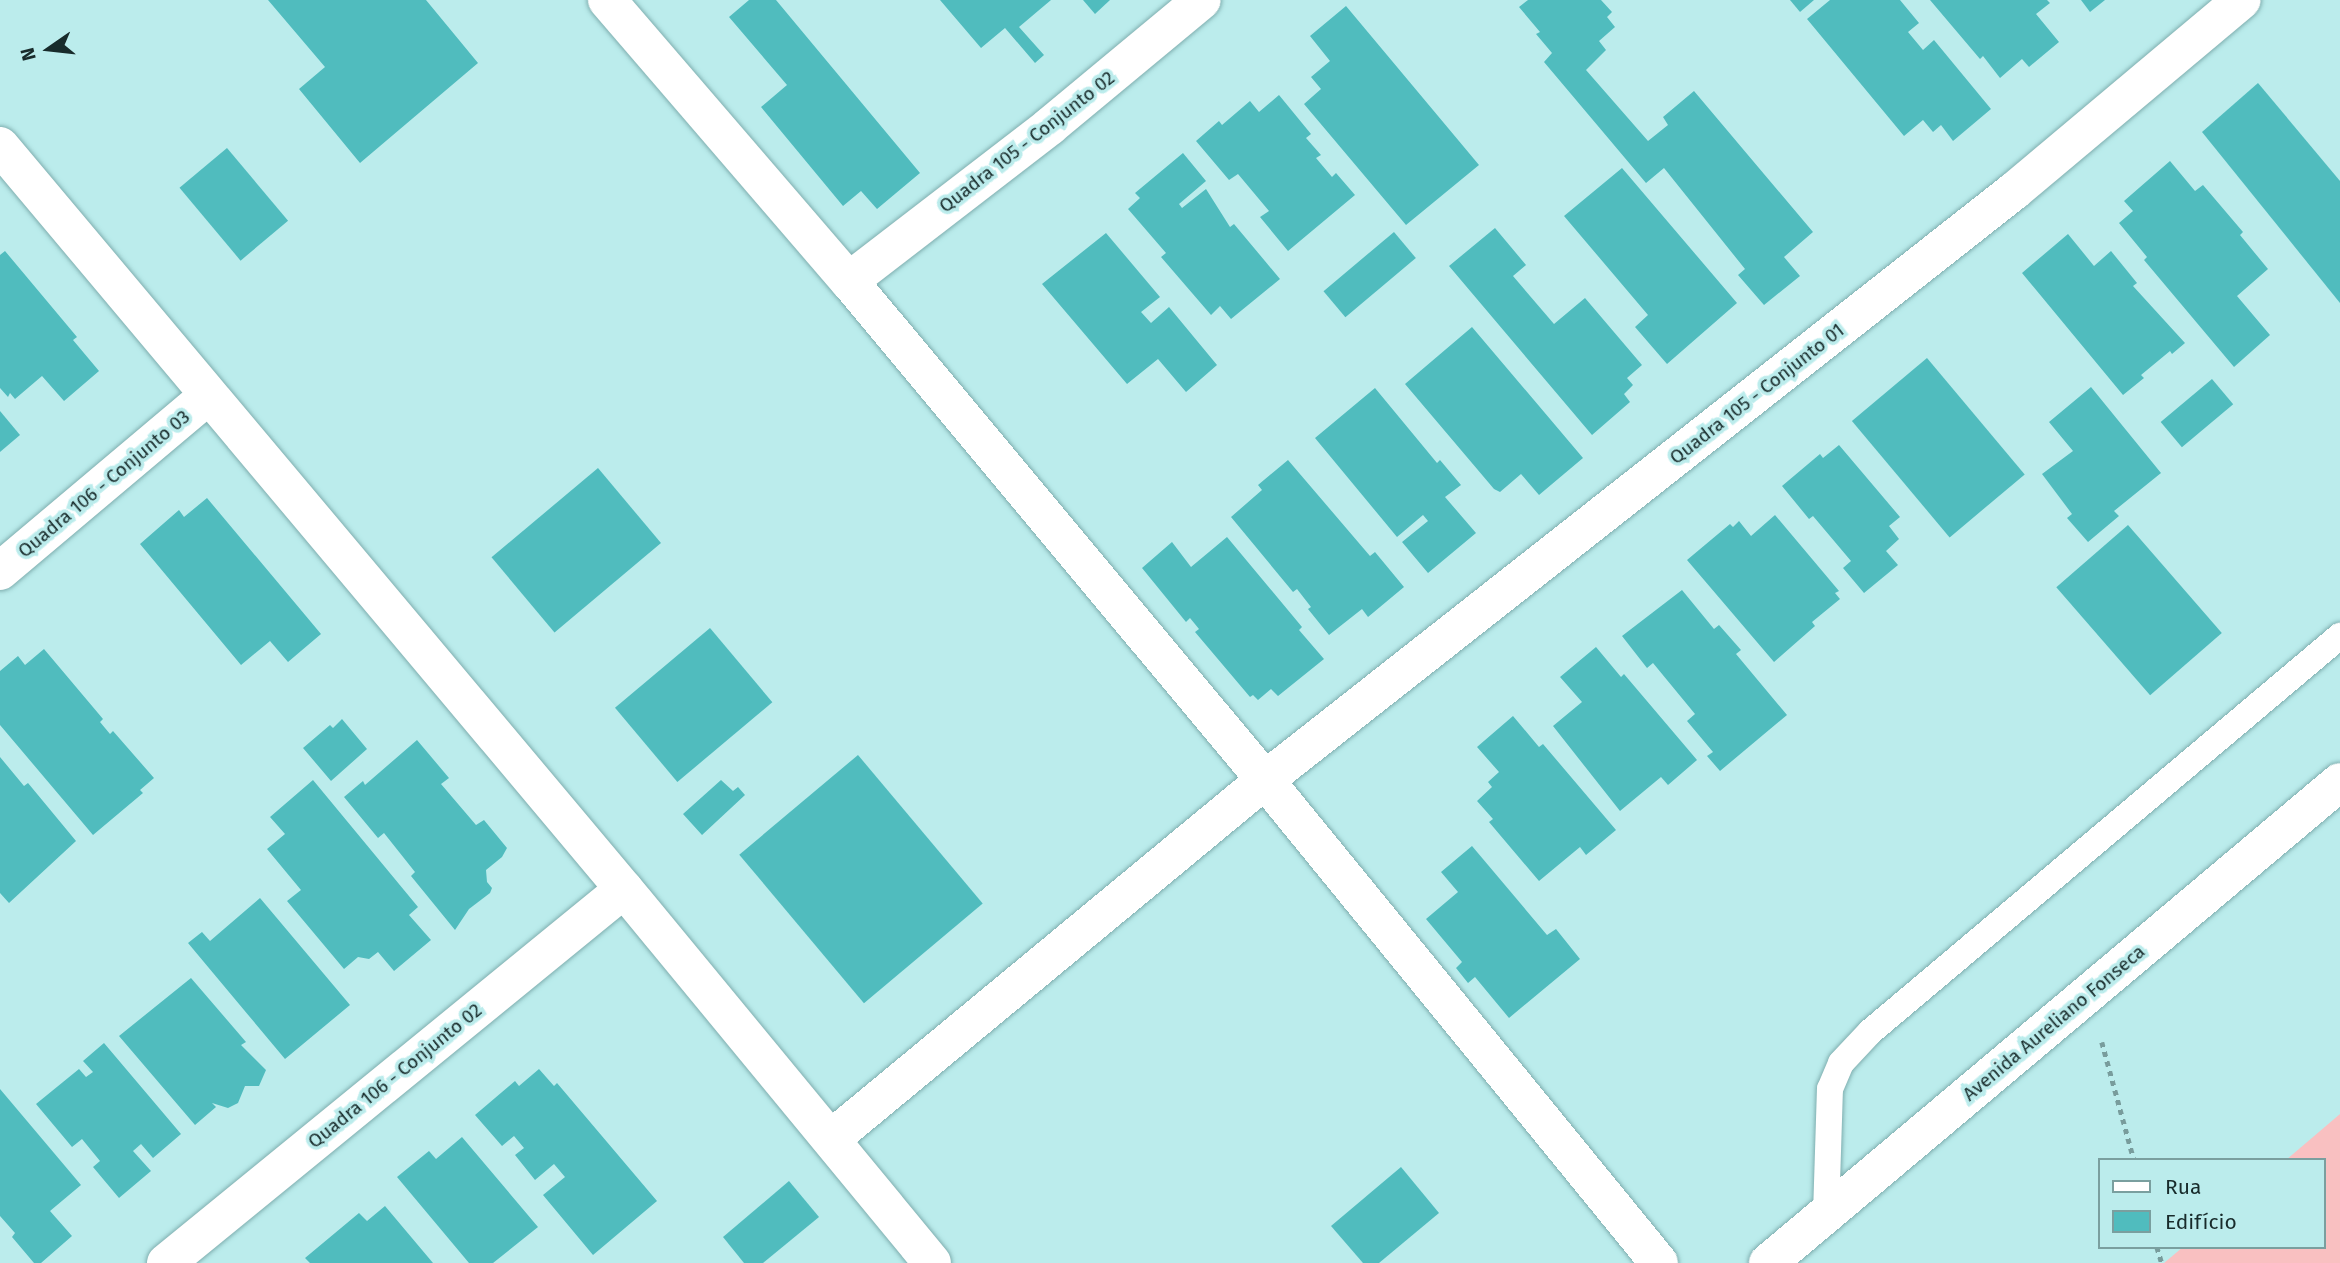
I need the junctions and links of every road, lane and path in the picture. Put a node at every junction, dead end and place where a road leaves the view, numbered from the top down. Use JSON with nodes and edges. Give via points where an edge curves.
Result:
{"nodes":[{"id":1,"x":607,"y":0,"type":"edge"},
{"id":2,"x":1202,"y":0,"type":"edge"},
{"id":3,"x":2242,"y":0,"type":"edge"},
{"id":4,"x":0,"y":146,"type":"edge"},
{"id":5,"x":849,"y":281,"type":"junction"},
{"id":6,"x":208,"y":396,"type":"junction"},
{"id":7,"x":0,"y":571,"type":"edge"},
{"id":8,"x":2340,"y":636,"type":"edge"},
{"id":9,"x":1265,"y":780,"type":"junction"},
{"id":10,"x":2340,"y":782,"type":"edge"},
{"id":11,"x":624,"y":889,"type":"junction"},
{"id":12,"x":2088,"y":993,"type":"junction"},
{"id":13,"x":831,"y":1139,"type":"junction"},
{"id":14,"x":2133,"y":1158,"type":"edge"},
{"id":15,"x":1826,"y":1214,"type":"junction"},
{"id":16,"x":166,"y":1263,"type":"edge"},
{"id":17,"x":932,"y":1263,"type":"edge"},
{"id":18,"x":1659,"y":1263,"type":"edge"},
{"id":19,"x":1768,"y":1263,"type":"edge"}],
"edges":[{"from":1,"to":5,"type":"street"},
{"from":2,"to":5,"type":"street","name":"Quadra 105 - Conjunto 02","via":[[1050,126]]},
{"from":3,"to":9,"type":"street","name":"Quadra 105 - Conjunto 01","via":[[2014,191]]},
{"from":4,"to":6,"type":"street"},
{"from":5,"to":9,"type":"street"},
{"from":6,"to":7,"type":"street","name":"Quadra 106 - Conjunto 03"},
{"from":6,"to":11,"type":"street"},
{"from":8,"to":15,"type":"lane","via":[[1870,1032],[1841,1063],[1830,1089]]},
{"from":9,"to":13,"type":"street","name":"Quadra 105 - Conjunto 01"},
{"from":9,"to":18,"type":"street"},
{"from":10,"to":12,"type":"street","name":"Avenida Aureliano Fonseca"},
{"from":11,"to":13,"type":"street"},
{"from":11,"to":16,"type":"street","name":"Quadra 106 - Conjunto 02"},
{"from":12,"to":14,"type":"path"},
{"from":12,"to":15,"type":"street","name":"Avenida Aureliano Fonseca"},
{"from":13,"to":17,"type":"street"},
{"from":15,"to":19,"type":"street","name":"Avenida Aureliano Fonseca"}]}
